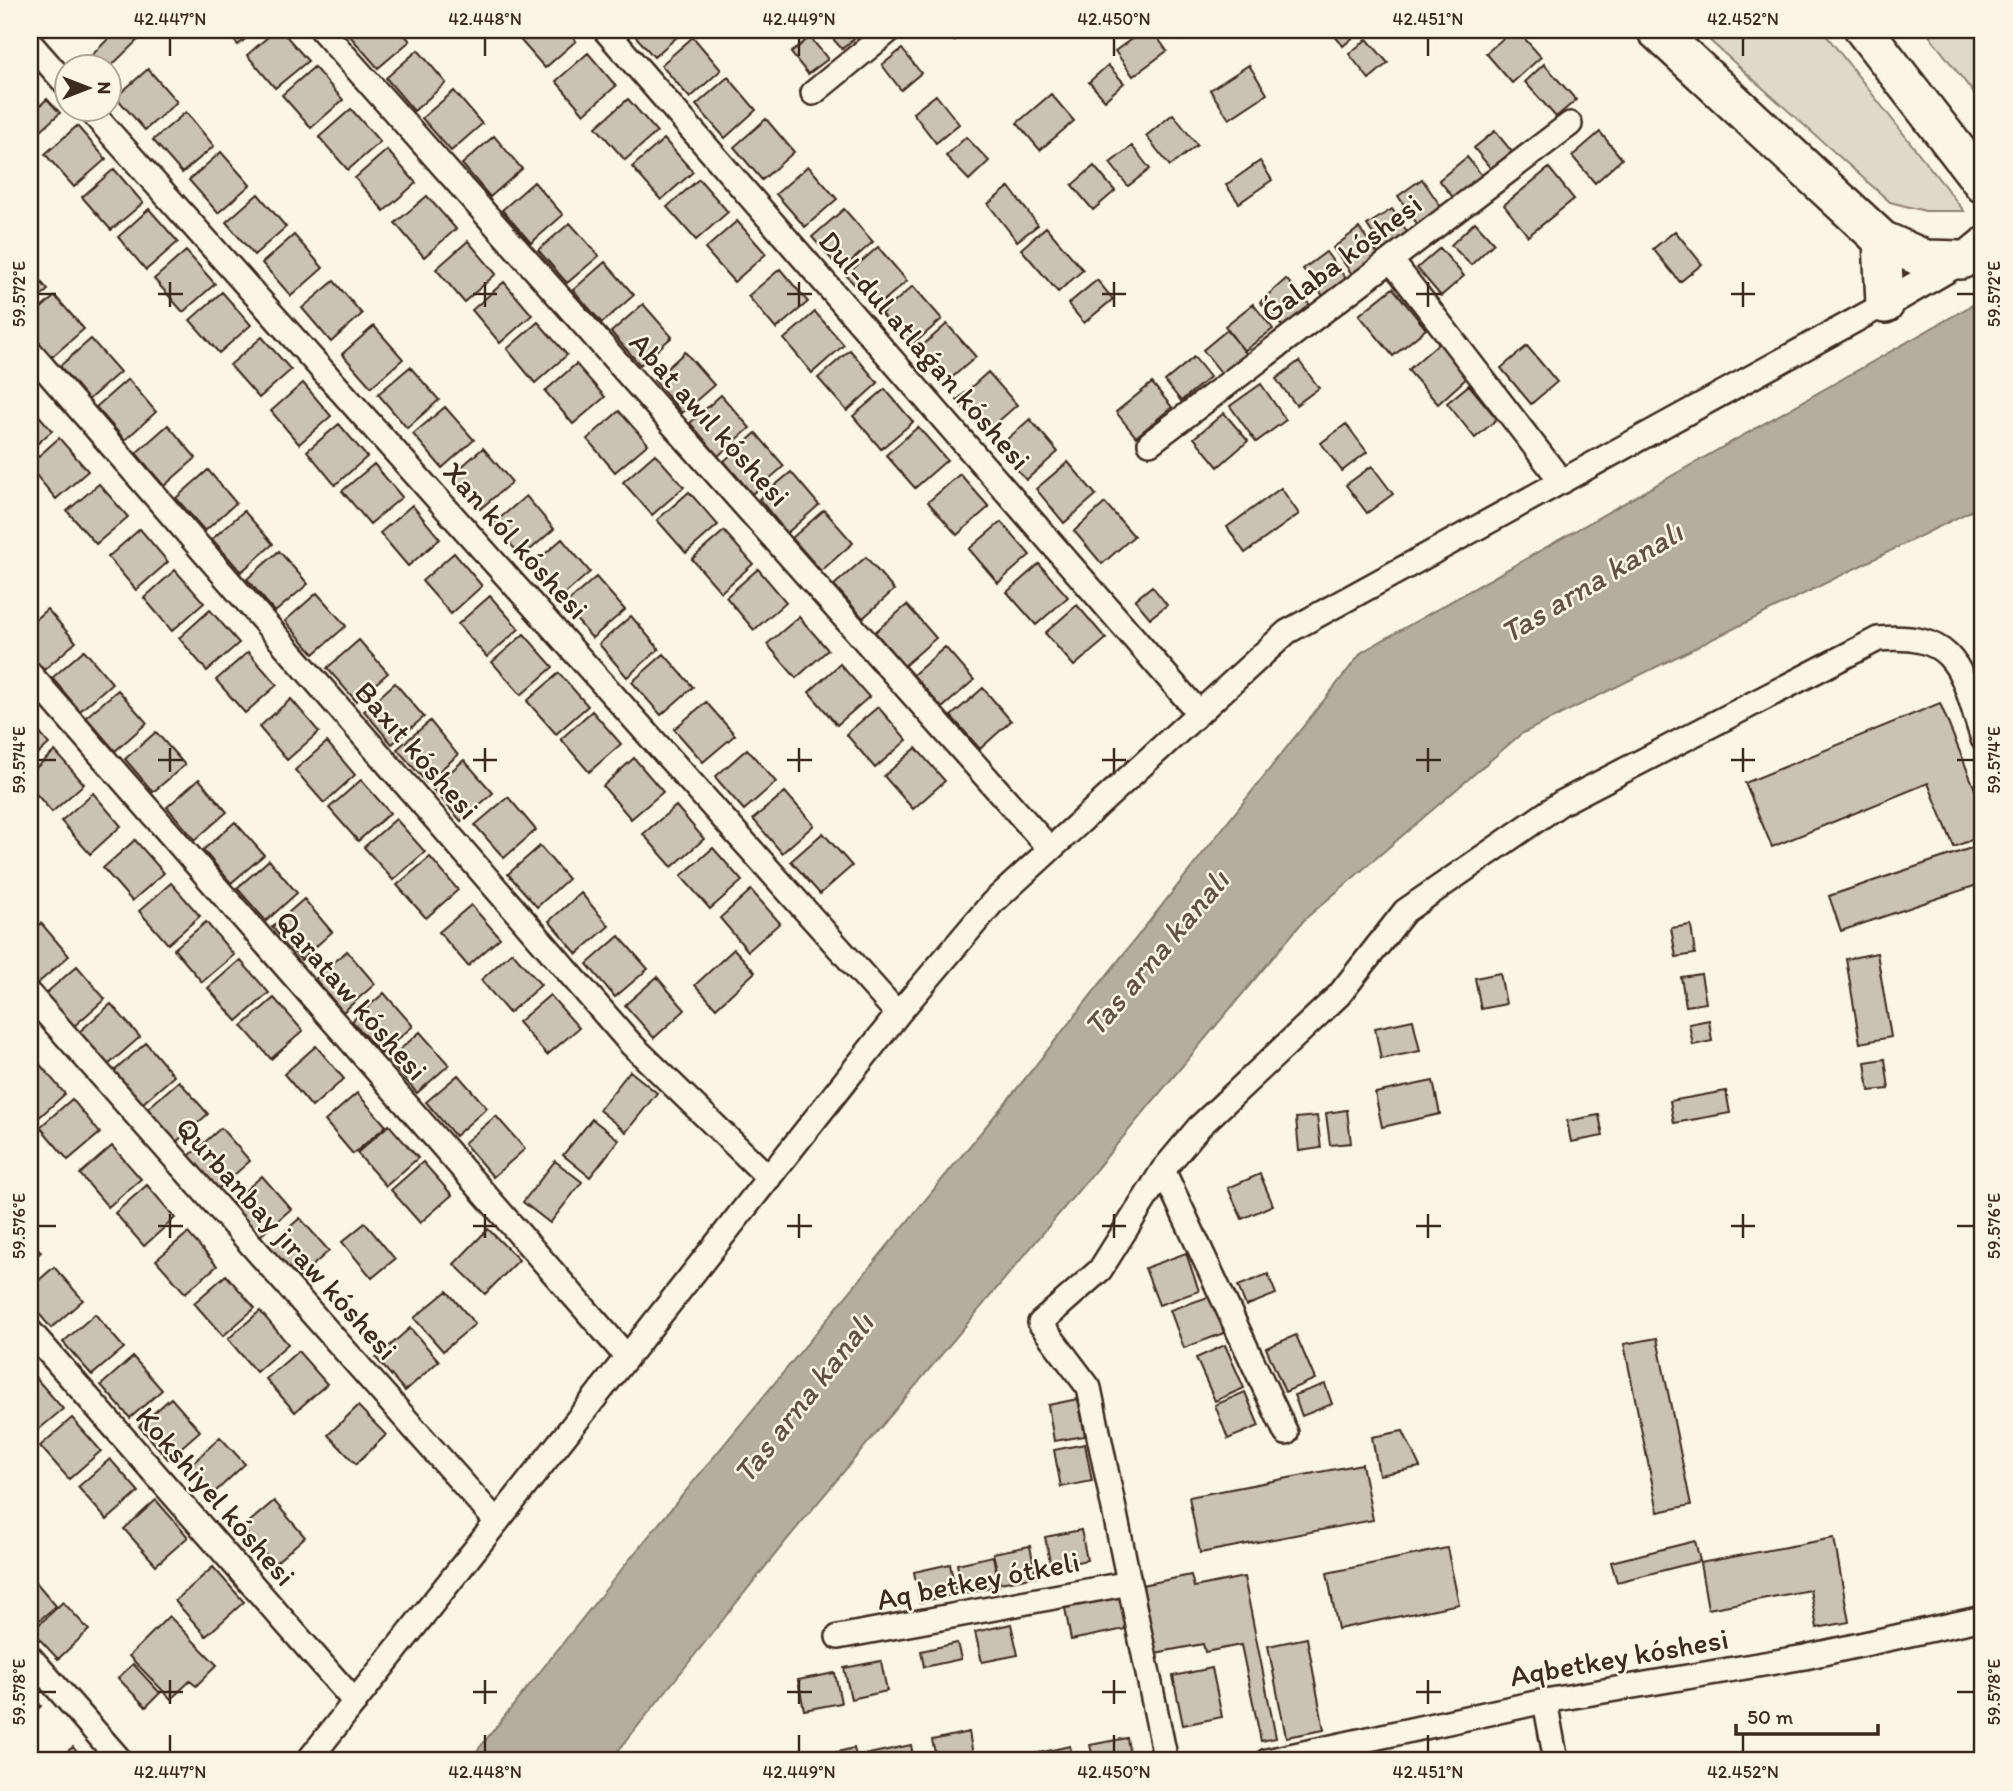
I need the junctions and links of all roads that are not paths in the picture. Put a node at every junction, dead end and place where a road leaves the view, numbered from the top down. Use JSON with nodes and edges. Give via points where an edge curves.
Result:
{"nodes":[{"id":1,"x":322,"y":30,"type":"edge"},
{"id":2,"x":604,"y":30,"type":"edge"},
{"id":3,"x":890,"y":30,"type":"edge"},
{"id":4,"x":1657,"y":30,"type":"edge"},
{"id":5,"x":1864,"y":30,"type":"edge"},
{"id":6,"x":30,"y":43,"type":"edge"},
{"id":7,"x":52,"y":68,"type":"edge"},
{"id":8,"x":813,"y":93,"type":"dead end"},
{"id":9,"x":101,"y":122,"type":"edge"},
{"id":10,"x":1570,"y":124,"type":"dead end"},
{"id":11,"x":1983,"y":184,"type":"edge"},
{"id":12,"x":1882,"y":240,"type":"junction"},
{"id":13,"x":1972,"y":251,"type":"edge"},
{"id":14,"x":1391,"y":260,"type":"junction"},
{"id":15,"x":1885,"y":304,"type":"junction"},
{"id":16,"x":30,"y":352,"type":"edge"},
{"id":17,"x":1150,"y":443,"type":"dead end"},
{"id":18,"x":1562,"y":482,"type":"junction"},
{"id":19,"x":30,"y":674,"type":"edge"},
{"id":20,"x":1199,"y":713,"type":"junction"},
{"id":21,"x":1983,"y":739,"type":"edge"},
{"id":22,"x":1050,"y":849,"type":"junction"},
{"id":23,"x":30,"y":995,"type":"edge"},
{"id":24,"x":898,"y":1014,"type":"junction"},
{"id":25,"x":1163,"y":1170,"type":"junction"},
{"id":26,"x":769,"y":1178,"type":"junction"},
{"id":27,"x":30,"y":1331,"type":"edge"},
{"id":28,"x":627,"y":1357,"type":"junction"},
{"id":29,"x":1286,"y":1433,"type":"dead end"},
{"id":30,"x":497,"y":1522,"type":"junction"},
{"id":31,"x":1130,"y":1583,"type":"junction"},
{"id":32,"x":1983,"y":1618,"type":"edge"},
{"id":33,"x":838,"y":1637,"type":"dead end"},
{"id":34,"x":30,"y":1657,"type":"edge"},
{"id":35,"x":1545,"y":1701,"type":"junction"},
{"id":36,"x":355,"y":1702,"type":"junction"},
{"id":37,"x":121,"y":1761,"type":"edge"},
{"id":38,"x":308,"y":1761,"type":"edge"},
{"id":39,"x":1166,"y":1761,"type":"edge"},
{"id":40,"x":1266,"y":1761,"type":"edge"},
{"id":41,"x":1556,"y":1761,"type":"edge"}],
"edges":[{"from":1,"to":22,"type":"street","name":"Abat awıl kóshesi"},
{"from":2,"to":20,"type":"street","name":"Dul-dul atlaǵan kóshesi"},
{"from":3,"to":8,"type":"street"},
{"from":4,"to":12,"type":"main road"},
{"from":5,"to":11,"type":"main road"},
{"from":6,"to":7,"type":"street"},
{"from":9,"to":24,"type":"street","name":"Xan kól kóshesi"},
{"from":10,"to":14,"type":"street","name":"Ǵalaba kóshesi"},
{"from":12,"to":13,"type":"main road","via":[[1925,259]]},
{"from":12,"to":15,"type":"main road"},
{"from":13,"to":15,"type":"street"},
{"from":14,"to":17,"type":"street","name":"Ǵalaba kóshesi"},
{"from":14,"to":18,"type":"street"},
{"from":15,"to":18,"type":"street"},
{"from":16,"to":26,"type":"street","name":"Baxıt kóshesi","via":[[631,1044]]},
{"from":18,"to":20,"type":"street","via":[[1287,632]]},
{"from":19,"to":28,"type":"street","name":"Qarataw kóshesi"},
{"from":20,"to":22,"type":"street"},
{"from":21,"to":25,"type":"street","via":[[1958,664],[1931,642],[1903,636],[1878,639],[1562,803],[1405,911],[1339,995],[1199,1127]]},
{"from":22,"to":24,"type":"street","via":[[992,903]]},
{"from":23,"to":30,"type":"street","name":"Qurbanbay jıraw kóshesi"},
{"from":24,"to":26,"type":"street"},
{"from":25,"to":29,"type":"street"},
{"from":25,"to":31,"type":"street","via":[[1100,1270],[1040,1323],[1089,1388]]},
{"from":26,"to":28,"type":"street"},
{"from":27,"to":36,"type":"street","name":"Kokshiyel kóshesi"},
{"from":28,"to":30,"type":"street"},
{"from":30,"to":36,"type":"street"},
{"from":31,"to":33,"type":"street","name":"Aq betkey ótkeli"},
{"from":31,"to":39,"type":"street"},
{"from":32,"to":35,"type":"street","name":"Aqbetkey kóshesi","via":[[1805,1657]]},
{"from":34,"to":37,"type":"street"},
{"from":35,"to":40,"type":"street","name":"Aqbetkey kóshesi"},
{"from":35,"to":41,"type":"street"},
{"from":36,"to":38,"type":"street"}]}
